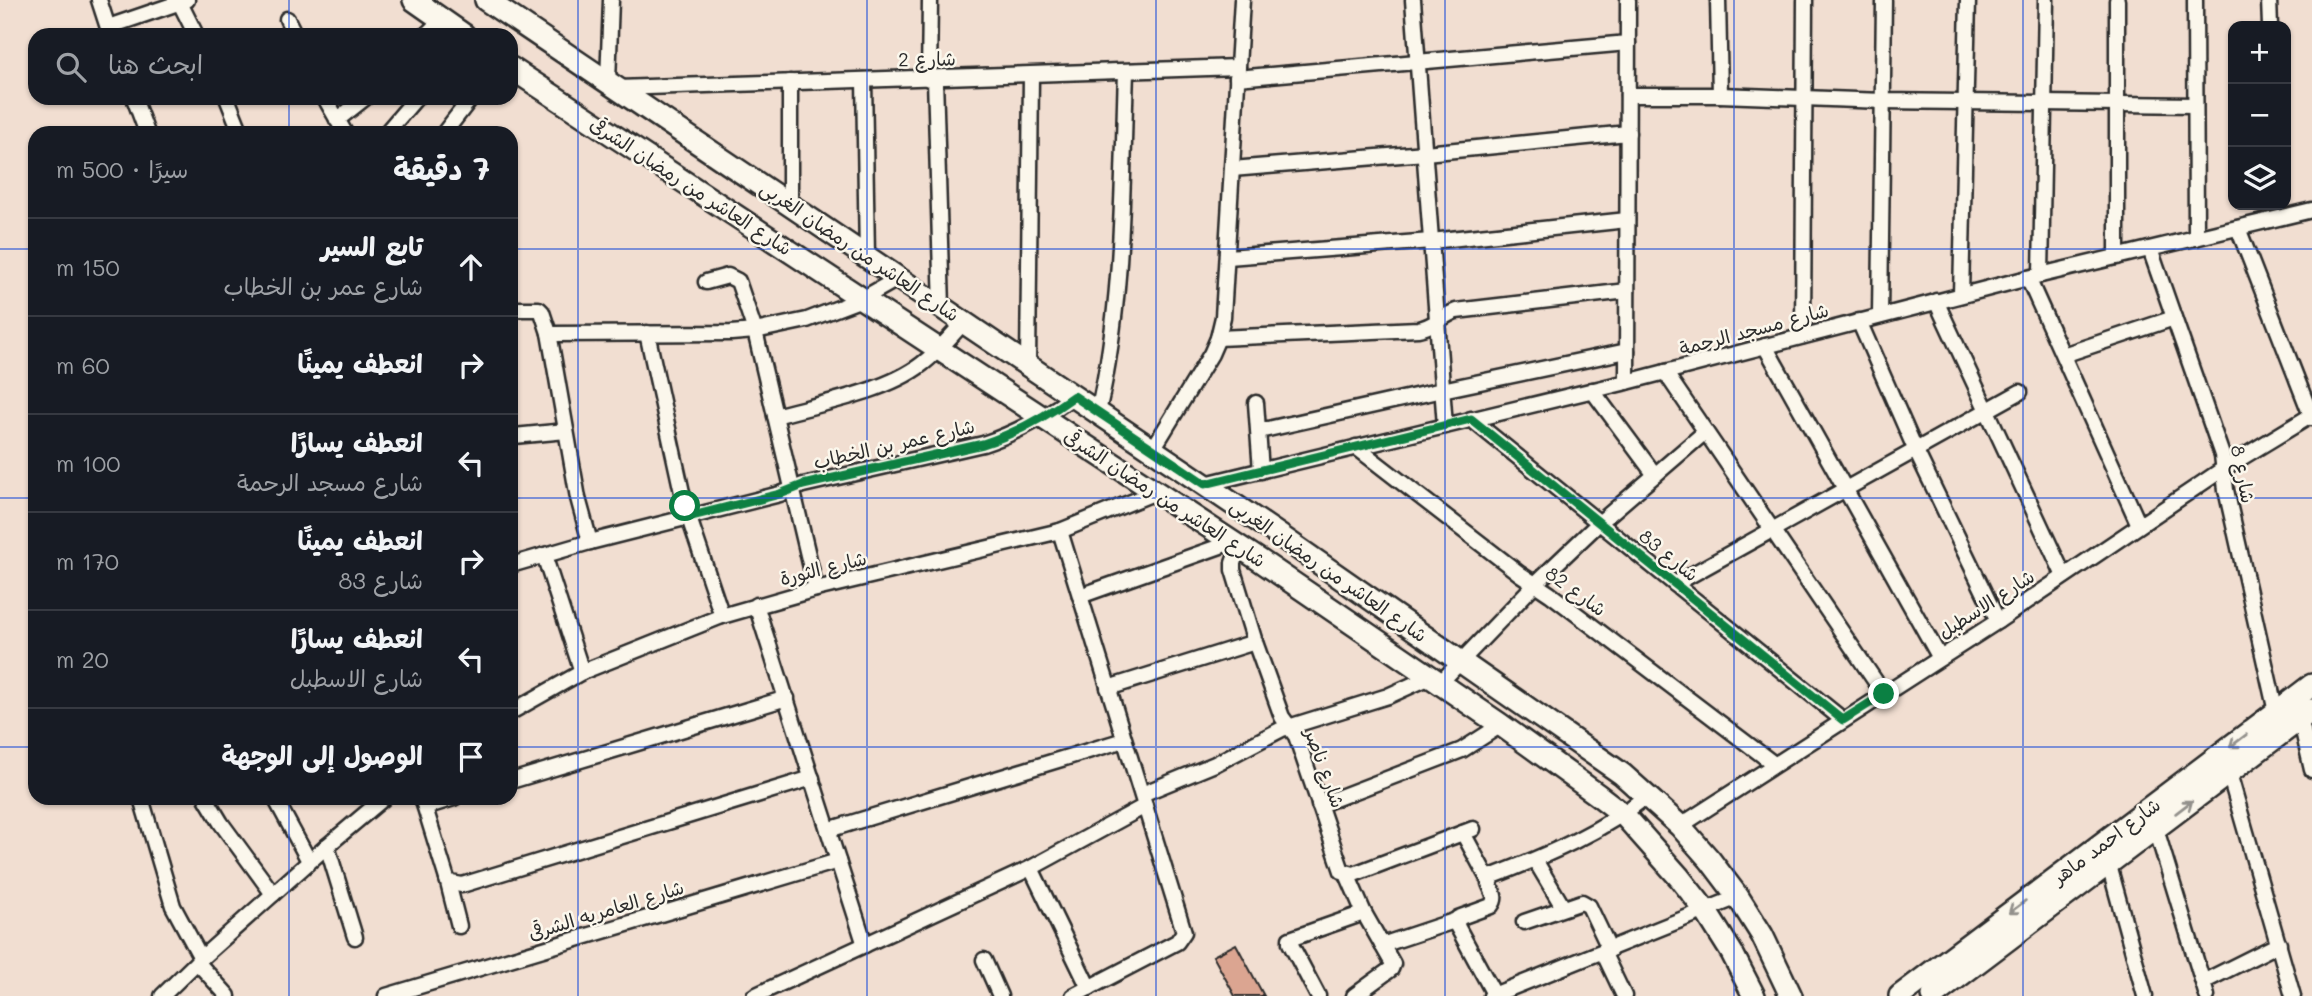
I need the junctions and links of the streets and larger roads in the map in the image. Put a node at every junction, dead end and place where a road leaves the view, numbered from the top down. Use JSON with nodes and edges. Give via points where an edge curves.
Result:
{"nodes":[{"id":1,"x":99,"y":0,"type":"edge"},
{"id":2,"x":414,"y":0,"type":"edge"},
{"id":3,"x":486,"y":0,"type":"edge"},
{"id":4,"x":611,"y":0,"type":"edge"},
{"id":5,"x":930,"y":0,"type":"edge"},
{"id":6,"x":1242,"y":0,"type":"edge"},
{"id":7,"x":1413,"y":0,"type":"edge"},
{"id":8,"x":1628,"y":0,"type":"edge"},
{"id":9,"x":1718,"y":0,"type":"edge"},
{"id":10,"x":1805,"y":0,"type":"edge"},
{"id":11,"x":1884,"y":0,"type":"edge"},
{"id":12,"x":1968,"y":0,"type":"edge"},
{"id":13,"x":2046,"y":0,"type":"edge"},
{"id":14,"x":2117,"y":0,"type":"edge"},
{"id":15,"x":2195,"y":0,"type":"edge"},
{"id":16,"x":2270,"y":0,"type":"edge"},
{"id":17,"x":183,"y":1,"type":"edge"},
{"id":18,"x":287,"y":19,"type":"dead end"},
{"id":19,"x":442,"y":19,"type":"junction"},
{"id":20,"x":2270,"y":21,"type":"edge"},
{"id":21,"x":508,"y":27,"type":"edge"},
{"id":22,"x":108,"y":28,"type":"edge"},
{"id":23,"x":116,"y":28,"type":"edge"},
{"id":24,"x":193,"y":28,"type":"edge"},
{"id":25,"x":292,"y":28,"type":"edge"},
{"id":26,"x":433,"y":28,"type":"edge"},
{"id":27,"x":454,"y":28,"type":"edge"},
{"id":28,"x":518,"y":33,"type":"edge"},
{"id":29,"x":1628,"y":43,"type":"junction"},
{"id":30,"x":1417,"y":63,"type":"junction"},
{"id":31,"x":1126,"y":72,"type":"junction"},
{"id":32,"x":518,"y":73,"type":"edge"},
{"id":33,"x":1238,"y":73,"type":"junction"},
{"id":34,"x":1031,"y":75,"type":"junction"},
{"id":35,"x":932,"y":79,"type":"junction"},
{"id":36,"x":864,"y":80,"type":"junction"},
{"id":37,"x":790,"y":82,"type":"junction"},
{"id":38,"x":612,"y":85,"type":"junction"},
{"id":39,"x":1628,"y":95,"type":"junction"},
{"id":40,"x":1720,"y":95,"type":"junction"},
{"id":41,"x":1804,"y":99,"type":"junction"},
{"id":42,"x":1882,"y":100,"type":"junction"},
{"id":43,"x":1966,"y":101,"type":"junction"},
{"id":44,"x":2044,"y":104,"type":"junction"},
{"id":45,"x":2116,"y":104,"type":"junction"},
{"id":46,"x":137,"y":105,"type":"edge"},
{"id":47,"x":230,"y":105,"type":"edge"},
{"id":48,"x":329,"y":105,"type":"edge"},
{"id":49,"x":359,"y":105,"type":"edge"},
{"id":50,"x":410,"y":105,"type":"edge"},
{"id":51,"x":465,"y":105,"type":"edge"},
{"id":52,"x":2195,"y":105,"type":"junction"},
{"id":53,"x":144,"y":126,"type":"edge"},
{"id":54,"x":238,"y":126,"type":"edge"},
{"id":55,"x":341,"y":126,"type":"edge"},
{"id":56,"x":392,"y":126,"type":"edge"},
{"id":57,"x":449,"y":126,"type":"edge"},
{"id":58,"x":1628,"y":132,"type":"junction"},
{"id":59,"x":1425,"y":153,"type":"junction"},
{"id":60,"x":1232,"y":169,"type":"junction"},
{"id":61,"x":790,"y":204,"type":"junction"},
{"id":62,"x":2312,"y":210,"type":"edge"},
{"id":63,"x":2272,"y":212,"type":"edge"},
{"id":64,"x":1627,"y":220,"type":"junction"},
{"id":65,"x":2238,"y":228,"type":"junction"},
{"id":66,"x":2196,"y":238,"type":"junction"},
{"id":67,"x":1431,"y":241,"type":"junction"},
{"id":68,"x":2150,"y":249,"type":"junction"},
{"id":69,"x":867,"y":256,"type":"junction"},
{"id":70,"x":1227,"y":257,"type":"junction"},
{"id":71,"x":2117,"y":257,"type":"junction"},
{"id":72,"x":2035,"y":276,"type":"junction"},
{"id":73,"x":899,"y":278,"type":"junction"},
{"id":74,"x":706,"y":282,"type":"dead end"},
{"id":75,"x":1627,"y":291,"type":"junction"},
{"id":76,"x":1961,"y":295,"type":"junction"},
{"id":77,"x":862,"y":299,"type":"junction"},
{"id":78,"x":1936,"y":301,"type":"junction"},
{"id":79,"x":942,"y":307,"type":"junction"},
{"id":80,"x":518,"y":309,"type":"edge"},
{"id":81,"x":1880,"y":316,"type":"junction"},
{"id":82,"x":2174,"y":318,"type":"junction"},
{"id":83,"x":1859,"y":321,"type":"junction"},
{"id":84,"x":964,"y":322,"type":"junction"},
{"id":85,"x":1437,"y":322,"type":"junction"},
{"id":86,"x":755,"y":331,"type":"junction"},
{"id":87,"x":549,"y":333,"type":"junction"},
{"id":88,"x":647,"y":333,"type":"junction"},
{"id":89,"x":1803,"y":336,"type":"junction"},
{"id":90,"x":1218,"y":338,"type":"junction"},
{"id":91,"x":1765,"y":346,"type":"junction"},
{"id":92,"x":939,"y":349,"type":"junction"},
{"id":93,"x":1627,"y":351,"type":"junction"},
{"id":94,"x":2063,"y":355,"type":"junction"},
{"id":95,"x":1028,"y":365,"type":"junction"},
{"id":96,"x":1665,"y":372,"type":"junction"},
{"id":97,"x":1627,"y":382,"type":"junction"},
{"id":98,"x":1442,"y":390,"type":"junction"},
{"id":99,"x":1592,"y":390,"type":"junction"},
{"id":100,"x":2020,"y":392,"type":"dead end"},
{"id":101,"x":1074,"y":396,"type":"junction"},
{"id":102,"x":1256,"y":403,"type":"dead end"},
{"id":103,"x":1987,"y":411,"type":"junction"},
{"id":104,"x":1098,"y":412,"type":"junction"},
{"id":105,"x":775,"y":416,"type":"junction"},
{"id":106,"x":2312,"y":416,"type":"edge"},
{"id":107,"x":1044,"y":418,"type":"junction"},
{"id":108,"x":1471,"y":419,"type":"junction"},
{"id":109,"x":1445,"y":426,"type":"junction"},
{"id":110,"x":566,"y":431,"type":"junction"},
{"id":111,"x":1259,"y":432,"type":"junction"},
{"id":112,"x":1705,"y":432,"type":"junction"},
{"id":113,"x":518,"y":436,"type":"edge"},
{"id":114,"x":1147,"y":446,"type":"junction"},
{"id":115,"x":1356,"y":447,"type":"junction"},
{"id":116,"x":1916,"y":451,"type":"junction"},
{"id":117,"x":1119,"y":468,"type":"junction"},
{"id":118,"x":2223,"y":469,"type":"junction"},
{"id":119,"x":1261,"y":471,"type":"junction"},
{"id":120,"x":1655,"y":475,"type":"junction"},
{"id":121,"x":1205,"y":484,"type":"junction"},
{"id":122,"x":792,"y":490,"type":"junction"},
{"id":123,"x":1846,"y":490,"type":"junction"},
{"id":124,"x":1156,"y":492,"type":"junction"},
{"id":125,"x":688,"y":517,"type":"junction"},
{"id":126,"x":1598,"y":524,"type":"junction"},
{"id":127,"x":2139,"y":525,"type":"junction"},
{"id":128,"x":1772,"y":529,"type":"junction"},
{"id":129,"x":1060,"y":531,"type":"junction"},
{"id":130,"x":1279,"y":535,"type":"junction"},
{"id":131,"x":590,"y":542,"type":"junction"},
{"id":132,"x":1236,"y":544,"type":"junction"},
{"id":133,"x":544,"y":555,"type":"junction"},
{"id":134,"x":1261,"y":561,"type":"junction"},
{"id":135,"x":518,"y":563,"type":"edge"},
{"id":136,"x":2064,"y":576,"type":"junction"},
{"id":137,"x":1535,"y":584,"type":"junction"},
{"id":138,"x":1675,"y":584,"type":"junction"},
{"id":139,"x":816,"y":589,"type":"junction"},
{"id":140,"x":1080,"y":596,"type":"junction"},
{"id":141,"x":756,"y":605,"type":"junction"},
{"id":142,"x":722,"y":616,"type":"junction"},
{"id":143,"x":1998,"y":621,"type":"junction"},
{"id":144,"x":1255,"y":642,"type":"junction"},
{"id":145,"x":1940,"y":658,"type":"junction"},
{"id":146,"x":1460,"y":661,"type":"junction"},
{"id":147,"x":582,"y":672,"type":"junction"},
{"id":148,"x":1435,"y":680,"type":"junction"},
{"id":149,"x":1108,"y":688,"type":"junction"},
{"id":150,"x":1884,"y":694,"type":"junction"},
{"id":151,"x":787,"y":698,"type":"junction"},
{"id":152,"x":2305,"y":703,"type":"edge"},
{"id":153,"x":518,"y":708,"type":"edge"},
{"id":154,"x":2276,"y":712,"type":"junction"},
{"id":155,"x":1843,"y":720,"type":"junction"},
{"id":156,"x":1502,"y":724,"type":"junction"},
{"id":157,"x":1289,"y":726,"type":"junction"},
{"id":158,"x":1124,"y":740,"type":"junction"},
{"id":159,"x":1774,"y":764,"type":"junction"},
{"id":160,"x":2312,"y":770,"type":"edge"},
{"id":161,"x":2229,"y":773,"type":"junction"},
{"id":162,"x":812,"y":778,"type":"junction"},
{"id":163,"x":518,"y":779,"type":"edge"},
{"id":164,"x":1648,"y":795,"type":"junction"},
{"id":165,"x":1143,"y":800,"type":"junction"},
{"id":166,"x":143,"y":805,"type":"edge"},
{"id":167,"x":210,"y":805,"type":"edge"},
{"id":168,"x":279,"y":805,"type":"edge"},
{"id":169,"x":376,"y":805,"type":"edge"},
{"id":170,"x":424,"y":805,"type":"edge"},
{"id":171,"x":1319,"y":805,"type":"junction"},
{"id":172,"x":1623,"y":815,"type":"junction"},
{"id":173,"x":1680,"y":826,"type":"junction"},
{"id":174,"x":2156,"y":829,"type":"junction"},
{"id":175,"x":828,"y":830,"type":"junction"},
{"id":176,"x":2103,"y":843,"type":"junction"},
{"id":177,"x":327,"y":846,"type":"junction"},
{"id":178,"x":1535,"y":860,"type":"junction"},
{"id":179,"x":309,"y":861,"type":"junction"},
{"id":180,"x":838,"y":861,"type":"junction"},
{"id":181,"x":2109,"y":864,"type":"junction"},
{"id":182,"x":1031,"y":868,"type":"junction"},
{"id":183,"x":1347,"y":874,"type":"junction"},
{"id":184,"x":447,"y":879,"type":"junction"},
{"id":185,"x":1489,"y":881,"type":"junction"},
{"id":186,"x":273,"y":894,"type":"junction"},
{"id":187,"x":1738,"y":897,"type":"junction"},
{"id":188,"x":1563,"y":908,"type":"junction"},
{"id":189,"x":1705,"y":910,"type":"junction"},
{"id":190,"x":1364,"y":913,"type":"junction"},
{"id":191,"x":1457,"y":920,"type":"junction"},
{"id":192,"x":1524,"y":922,"type":"dead end"},
{"id":193,"x":459,"y":926,"type":"dead end"},
{"id":194,"x":355,"y":937,"type":"dead end"},
{"id":195,"x":2279,"y":944,"type":"junction"},
{"id":196,"x":865,"y":945,"type":"junction"},
{"id":197,"x":1382,"y":945,"type":"junction"},
{"id":198,"x":1606,"y":951,"type":"junction"},
{"id":199,"x":199,"y":960,"type":"junction"},
{"id":200,"x":984,"y":960,"type":"dead end"},
{"id":201,"x":1089,"y":988,"type":"junction"},
{"id":202,"x":2205,"y":989,"type":"edge"},
{"id":203,"x":760,"y":995,"type":"edge"},
{"id":204,"x":1494,"y":995,"type":"edge"},
{"id":205,"x":162,"y":996,"type":"edge"},
{"id":206,"x":228,"y":996,"type":"edge"},
{"id":207,"x":386,"y":996,"type":"edge"},
{"id":208,"x":1000,"y":996,"type":"edge"},
{"id":209,"x":1073,"y":996,"type":"edge"},
{"id":210,"x":1318,"y":996,"type":"edge"},
{"id":211,"x":1354,"y":996,"type":"edge"},
{"id":212,"x":1624,"y":996,"type":"edge"},
{"id":213,"x":1754,"y":996,"type":"edge"},
{"id":214,"x":1791,"y":996,"type":"edge"},
{"id":215,"x":1899,"y":996,"type":"edge"},
{"id":216,"x":1933,"y":996,"type":"edge"},
{"id":217,"x":2145,"y":996,"type":"edge"},
{"id":218,"x":2292,"y":996,"type":"edge"}],
"edges":[{"from":1,"to":22,"type":"street"},
{"from":2,"to":19,"type":"street"},
{"from":3,"to":21,"type":"street","name":"شارع العاشر من رمضان الغربى"},
{"from":4,"to":38,"type":"street"},
{"from":5,"to":35,"type":"street"},
{"from":6,"to":33,"type":"street"},
{"from":7,"to":30,"type":"street"},
{"from":8,"to":29,"type":"street"},
{"from":9,"to":40,"type":"street"},
{"from":10,"to":41,"type":"street"},
{"from":11,"to":42,"type":"street"},
{"from":12,"to":43,"type":"street"},
{"from":13,"to":44,"type":"street"},
{"from":14,"to":45,"type":"street"},
{"from":15,"to":52,"type":"street"},
{"from":16,"to":20,"type":"street"},
{"from":17,"to":23,"type":"street"},
{"from":17,"to":24,"type":"street"},
{"from":18,"to":25,"type":"street"},
{"from":19,"to":26,"type":"street"},
{"from":19,"to":27,"type":"street"},
{"from":28,"to":38,"type":"street","name":"شارع العاشر من رمضان الغربى"},
{"from":29,"to":30,"type":"street","name":"شارع 2"},
{"from":29,"to":39,"type":"street"},
{"from":30,"to":33,"type":"street","name":"شارع 2"},
{"from":30,"to":59,"type":"street"},
{"from":31,"to":33,"type":"street","name":"شارع 2"},
{"from":31,"to":34,"type":"street","name":"شارع 2"},
{"from":31,"to":104,"type":"street","via":[[1116,305]]},
{"from":32,"to":77,"type":"street","name":"شارع العاشر من رمضان الشرقى"},
{"from":33,"to":60,"type":"street"},
{"from":34,"to":35,"type":"street","name":"شارع 2"},
{"from":34,"to":95,"type":"street"},
{"from":35,"to":36,"type":"street","name":"شارع 2"},
{"from":35,"to":79,"type":"street"},
{"from":36,"to":37,"type":"street","name":"شارع 2"},
{"from":36,"to":69,"type":"street"},
{"from":37,"to":38,"type":"street","name":"شارع 2"},
{"from":37,"to":61,"type":"street"},
{"from":38,"to":61,"type":"street","name":"شارع العاشر من رمضان الغربى"},
{"from":39,"to":40,"type":"street"},
{"from":39,"to":58,"type":"street"},
{"from":40,"to":41,"type":"street"},
{"from":41,"to":42,"type":"street"},
{"from":41,"to":89,"type":"street"},
{"from":42,"to":43,"type":"street"},
{"from":42,"to":81,"type":"street"},
{"from":43,"to":44,"type":"street"},
{"from":43,"to":76,"type":"street"},
{"from":44,"to":45,"type":"street"},
{"from":44,"to":72,"type":"street"},
{"from":45,"to":52,"type":"street"},
{"from":45,"to":71,"type":"street"},
{"from":46,"to":53,"type":"street"},
{"from":47,"to":54,"type":"street"},
{"from":48,"to":55,"type":"street"},
{"from":49,"to":55,"type":"street"},
{"from":50,"to":56,"type":"street"},
{"from":51,"to":57,"type":"street"},
{"from":52,"to":66,"type":"street"},
{"from":58,"to":59,"type":"street"},
{"from":58,"to":64,"type":"street"},
{"from":59,"to":60,"type":"street"},
{"from":59,"to":67,"type":"street"},
{"from":60,"to":70,"type":"street"},
{"from":61,"to":69,"type":"street","name":"شارع العاشر من رمضان الغربى"},
{"from":62,"to":63,"type":"street","name":"شارع مسجد الرحمة"},
{"from":63,"to":65,"type":"street","name":"شارع مسجد الرحمة"},
{"from":64,"to":67,"type":"street"},
{"from":64,"to":75,"type":"street"},
{"from":65,"to":66,"type":"street","name":"شارع مسجد الرحمة"},
{"from":65,"to":106,"type":"street"},
{"from":66,"to":68,"type":"street","name":"شارع مسجد الرحمة"},
{"from":67,"to":70,"type":"street"},
{"from":67,"to":85,"type":"street"},
{"from":68,"to":71,"type":"street","name":"شارع مسجد الرحمة"},
{"from":68,"to":82,"type":"street","name":"شارع 8"},
{"from":69,"to":73,"type":"street","name":"شارع العاشر من رمضان الغربى"},
{"from":70,"to":90,"type":"street"},
{"from":71,"to":72,"type":"street","name":"شارع مسجد الرحمة"},
{"from":72,"to":76,"type":"street","name":"شارع مسجد الرحمة"},
{"from":72,"to":94,"type":"street"},
{"from":73,"to":77,"type":"street"},
{"from":73,"to":79,"type":"street","name":"شارع العاشر من رمضان الغربى"},
{"from":74,"to":86,"type":"street","via":[[736,278]]},
{"from":75,"to":85,"type":"street","via":[[1456,311]]},
{"from":75,"to":93,"type":"street"},
{"from":76,"to":78,"type":"street","name":"شارع مسجد الرحمة"},
{"from":77,"to":86,"type":"street","via":[[807,320]]},
{"from":77,"to":92,"type":"street","name":"شارع العاشر من رمضان الشرقى"},
{"from":78,"to":81,"type":"street","name":"شارع مسجد الرحمة"},
{"from":78,"to":103,"type":"street"},
{"from":79,"to":84,"type":"street","name":"شارع العاشر من رمضان الغربى"},
{"from":80,"to":87,"type":"street","via":[[540,310]]},
{"from":81,"to":83,"type":"street","name":"شارع مسجد الرحمة"},
{"from":82,"to":94,"type":"street"},
{"from":82,"to":118,"type":"street","name":"شارع 8","via":[[2220,448]]},
{"from":83,"to":89,"type":"street","name":"شارع مسجد الرحمة"},
{"from":83,"to":116,"type":"street"},
{"from":84,"to":92,"type":"street"},
{"from":84,"to":95,"type":"street","name":"شارع العاشر من رمضان الغربى"},
{"from":85,"to":90,"type":"street","via":[[1418,329]]},
{"from":85,"to":98,"type":"street"},
{"from":86,"to":88,"type":"street"},
{"from":86,"to":105,"type":"street"},
{"from":87,"to":88,"type":"street"},
{"from":87,"to":110,"type":"street"},
{"from":88,"to":125,"type":"street"},
{"from":89,"to":91,"type":"street","name":"شارع مسجد الرحمة"},
{"from":90,"to":114,"type":"street","via":[[1202,370]]},
{"from":91,"to":96,"type":"street","name":"شارع مسجد الرحمة"},
{"from":91,"to":123,"type":"street"},
{"from":92,"to":105,"type":"street","via":[[894,380]]},
{"from":92,"to":107,"type":"street","name":"شارع العاشر من رمضان الشرقى"},
{"from":93,"to":97,"type":"street"},
{"from":93,"to":98,"type":"street"},
{"from":94,"to":127,"type":"street"},
{"from":95,"to":101,"type":"street","name":"شارع العاشر من رمضان الغربى"},
{"from":96,"to":97,"type":"street","name":"شارع مسجد الرحمة"},
{"from":96,"to":112,"type":"street"},
{"from":97,"to":99,"type":"street","name":"شارع مسجد الرحمة"},
{"from":98,"to":109,"type":"street"},
{"from":98,"to":111,"type":"street"},
{"from":99,"to":108,"type":"street","name":"شارع مسجد الرحمة"},
{"from":99,"to":120,"type":"street"},
{"from":100,"to":103,"type":"street"},
{"from":101,"to":104,"type":"street","name":"شارع العاشر من رمضان الغربى"},
{"from":101,"to":107,"type":"street","name":"شارع عمر بن الخطاب"},
{"from":102,"to":111,"type":"street"},
{"from":103,"to":116,"type":"street"},
{"from":103,"to":136,"type":"street"},
{"from":104,"to":114,"type":"street","name":"شارع العاشر من رمضان الغربى"},
{"from":105,"to":122,"type":"street"},
{"from":106,"to":118,"type":"street","name":"شارع الاسطبل"},
{"from":107,"to":117,"type":"street","name":"شارع العاشر من رمضان الشرقى"},
{"from":107,"to":122,"type":"street","name":"شارع عمر بن الخطاب","via":[[983,444]]},
{"from":108,"to":109,"type":"street","name":"شارع مسجد الرحمة"},
{"from":108,"to":126,"type":"street","name":"شارع 83"},
{"from":109,"to":115,"type":"street","name":"شارع مسجد الرحمة"},
{"from":110,"to":113,"type":"street"},
{"from":110,"to":131,"type":"street"},
{"from":111,"to":119,"type":"street"},
{"from":112,"to":120,"type":"street"},
{"from":112,"to":128,"type":"street"},
{"from":114,"to":117,"type":"street"},
{"from":114,"to":121,"type":"street","name":"شارع العاشر من رمضان الغربى"},
{"from":115,"to":119,"type":"street","name":"شارع مسجد الرحمة"},
{"from":115,"to":137,"type":"street","name":"شارع 82"},
{"from":116,"to":123,"type":"street"},
{"from":116,"to":143,"type":"street"},
{"from":117,"to":124,"type":"street","name":"شارع العاشر من رمضان الشرقى"},
{"from":118,"to":127,"type":"street","name":"شارع الاسطبل"},
{"from":118,"to":154,"type":"street","name":"شارع 8"},
{"from":119,"to":121,"type":"street","name":"شارع مسجد الرحمة"},
{"from":120,"to":126,"type":"street"},
{"from":121,"to":130,"type":"street","name":"شارع العاشر من رمضان الغربى"},
{"from":122,"to":125,"type":"street","name":"شارع عمر بن الخطاب"},
{"from":122,"to":139,"type":"street"},
{"from":123,"to":128,"type":"street"},
{"from":123,"to":145,"type":"street"},
{"from":124,"to":129,"type":"street","name":"شارع الثورة"},
{"from":124,"to":132,"type":"street","name":"شارع العاشر من رمضان الشرقى"},
{"from":125,"to":131,"type":"street","name":"شارع عمر بن الخطاب"},
{"from":125,"to":142,"type":"street"},
{"from":126,"to":137,"type":"street"},
{"from":126,"to":138,"type":"street","name":"شارع 83"},
{"from":127,"to":136,"type":"street","name":"شارع الاسطبل"},
{"from":128,"to":138,"type":"street"},
{"from":128,"to":150,"type":"street"},
{"from":129,"to":139,"type":"street","name":"شارع الثورة"},
{"from":129,"to":140,"type":"street"},
{"from":130,"to":134,"type":"street"},
{"from":130,"to":146,"type":"street","name":"شارع العاشر من رمضان الغربى"},
{"from":131,"to":133,"type":"street","name":"شارع عمر بن الخطاب"},
{"from":132,"to":134,"type":"street","name":"شارع العاشر من رمضان الشرقى"},
{"from":132,"to":140,"type":"street"},
{"from":132,"to":144,"type":"street","name":"شارع ناصر","via":[[1233,570]]},
{"from":133,"to":135,"type":"street","name":"شارع عمر بن الخطاب"},
{"from":133,"to":147,"type":"street"},
{"from":134,"to":148,"type":"street","name":"شارع العاشر من رمضان الشرقى"},
{"from":136,"to":143,"type":"street","name":"شارع الاسطبل"},
{"from":137,"to":146,"type":"street"},
{"from":137,"to":159,"type":"street","name":"شارع 82"},
{"from":138,"to":155,"type":"street","name":"شارع 83"},
{"from":139,"to":141,"type":"street","name":"شارع الثورة"},
{"from":140,"to":149,"type":"street"},
{"from":141,"to":142,"type":"street","name":"شارع الثورة"},
{"from":141,"to":151,"type":"street"},
{"from":142,"to":147,"type":"street","name":"شارع الثورة"},
{"from":143,"to":145,"type":"street","name":"شارع الاسطبل"},
{"from":144,"to":149,"type":"street"},
{"from":144,"to":157,"type":"street","name":"شارع ناصر"},
{"from":145,"to":150,"type":"street","name":"شارع الاسطبل"},
{"from":146,"to":148,"type":"street"},
{"from":146,"to":164,"type":"street","name":"شارع العاشر من رمضان الغربى"},
{"from":147,"to":153,"type":"street","name":"شارع الثورة"},
{"from":148,"to":156,"type":"street","name":"شارع العاشر من رمضان الشرقى"},
{"from":148,"to":157,"type":"street"},
{"from":149,"to":158,"type":"street"},
{"from":150,"to":155,"type":"street","name":"شارع الاسطبل"},
{"from":151,"to":162,"type":"street"},
{"from":151,"to":163,"type":"street"},
{"from":152,"to":154,"type":"street","name":"شارع احمد ماهر"},
{"from":152,"to":160,"type":"street"},
{"from":152,"to":161,"type":"street","name":"شارع احمد ماهر"},
{"from":154,"to":176,"type":"street","name":"شارع احمد ماهر","one_way":true},
{"from":155,"to":159,"type":"street","name":"شارع الاسطبل"},
{"from":156,"to":171,"type":"street","via":[[1462,750]]},
{"from":156,"to":172,"type":"street","name":"شارع العاشر من رمضان الشرقى"},
{"from":157,"to":165,"type":"street"},
{"from":157,"to":171,"type":"street","name":"شارع ناصر"},
{"from":158,"to":165,"type":"street"},
{"from":158,"to":175,"type":"street"},
{"from":159,"to":173,"type":"street","name":"شارع الاسطبل"},
{"from":174,"to":161,"type":"street","name":"شارع احمد ماهر","one_way":true},
{"from":161,"to":195,"type":"street"},
{"from":162,"to":175,"type":"street"},
{"from":162,"to":184,"type":"street","via":[[467,884]]},
{"from":164,"to":172,"type":"street"},
{"from":164,"to":173,"type":"street","name":"شارع العاشر من رمضان الغربى"},
{"from":165,"to":182,"type":"street"},
{"from":165,"to":201,"type":"street","via":[[1184,927],[1182,938]]},
{"from":166,"to":199,"type":"street","via":[[173,906]]},
{"from":167,"to":186,"type":"street"},
{"from":168,"to":179,"type":"street"},
{"from":169,"to":177,"type":"street"},
{"from":170,"to":184,"type":"street"},
{"from":171,"to":183,"type":"street","name":"شارع ناصر","via":[[1339,867]]},
{"from":172,"to":178,"type":"street"},
{"from":172,"to":189,"type":"street","name":"شارع العاشر من رمضان الشرقى"},
{"from":173,"to":187,"type":"street","name":"شارع العاشر من رمضان الغربى"},
{"from":174,"to":181,"type":"street","name":"شارع احمد ماهر"},
{"from":174,"to":202,"type":"street"},
{"from":175,"to":180,"type":"street"},
{"from":176,"to":181,"type":"street"},
{"from":176,"to":215,"type":"street","name":"شارع احمد ماهر","one_way":true},
{"from":177,"to":179,"type":"street"},
{"from":177,"to":194,"type":"street"},
{"from":178,"to":185,"type":"street"},
{"from":178,"to":188,"type":"street"},
{"from":179,"to":186,"type":"street"},
{"from":180,"to":196,"type":"street"},
{"from":180,"to":207,"type":"street","name":"شارع العامريه الشرقى"},
{"from":181,"to":216,"type":"street","name":"شارع احمد ماهر"},
{"from":181,"to":217,"type":"street"},
{"from":182,"to":196,"type":"street"},
{"from":182,"to":201,"type":"street"},
{"from":183,"to":185,"type":"street","via":[[1468,831]]},
{"from":183,"to":190,"type":"street","name":"شارع ناصر"},
{"from":184,"to":193,"type":"street"},
{"from":185,"to":191,"type":"street","via":[[1494,894],[1490,906]]},
{"from":186,"to":199,"type":"street"},
{"from":187,"to":189,"type":"street"},
{"from":187,"to":214,"type":"street","name":"شارع العاشر من رمضان الغربى"},
{"from":188,"to":192,"type":"street"},
{"from":188,"to":198,"type":"street","via":[[1582,902],[1589,906]]},
{"from":189,"to":198,"type":"street"},
{"from":189,"to":213,"type":"street","name":"شارع العاشر من رمضان الشرقى"},
{"from":190,"to":197,"type":"street","name":"شارع ناصر"},
{"from":190,"to":210,"type":"street","via":[[1290,939]]},
{"from":191,"to":197,"type":"street"},
{"from":191,"to":204,"type":"street"},
{"from":195,"to":202,"type":"street"},
{"from":195,"to":218,"type":"street"},
{"from":196,"to":203,"type":"street"},
{"from":197,"to":211,"type":"street","via":[[1391,969]]},
{"from":198,"to":204,"type":"street"},
{"from":198,"to":212,"type":"street"},
{"from":199,"to":205,"type":"street"},
{"from":199,"to":206,"type":"street"},
{"from":200,"to":208,"type":"street"},
{"from":201,"to":209,"type":"street"}]}
